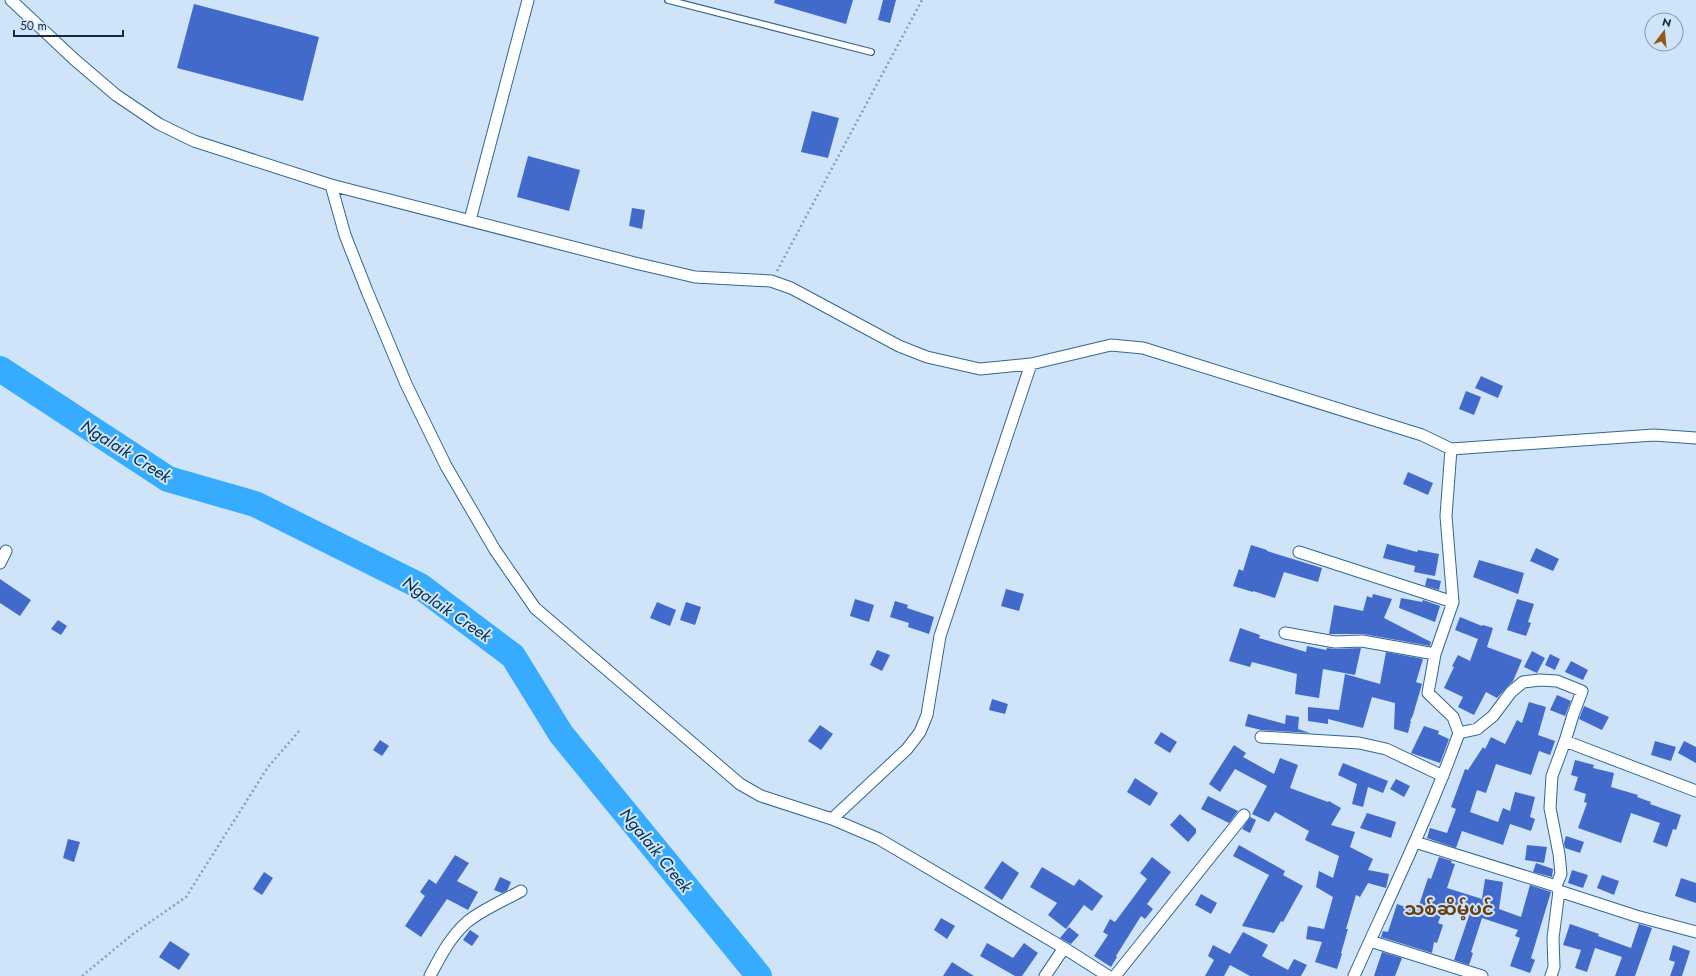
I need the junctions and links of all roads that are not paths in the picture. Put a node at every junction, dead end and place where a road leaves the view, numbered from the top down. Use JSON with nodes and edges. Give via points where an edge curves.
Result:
{"nodes":[{"id":1,"x":11,"y":0,"type":"edge"},
{"id":2,"x":528,"y":0,"type":"edge"},
{"id":3,"x":668,"y":0,"type":"edge"},
{"id":4,"x":871,"y":52,"type":"dead end"},
{"id":5,"x":331,"y":185,"type":"junction"},
{"id":6,"x":470,"y":220,"type":"junction"},
{"id":7,"x":1032,"y":364,"type":"junction"},
{"id":8,"x":1696,"y":438,"type":"edge"},
{"id":9,"x":1451,"y":449,"type":"junction"},
{"id":10,"x":6,"y":551,"type":"dead end"},
{"id":11,"x":1299,"y":552,"type":"dead end"},
{"id":12,"x":0,"y":563,"type":"edge"},
{"id":13,"x":1453,"y":602,"type":"junction"},
{"id":14,"x":1284,"y":634,"type":"dead end"},
{"id":15,"x":1435,"y":654,"type":"junction"},
{"id":16,"x":1459,"y":733,"type":"junction"},
{"id":17,"x":1261,"y":737,"type":"dead end"},
{"id":18,"x":1565,"y":741,"type":"junction"},
{"id":19,"x":1443,"y":776,"type":"junction"},
{"id":20,"x":1696,"y":791,"type":"edge"},
{"id":21,"x":1244,"y":815,"type":"dead end"},
{"id":22,"x":832,"y":819,"type":"junction"},
{"id":23,"x":1415,"y":842,"type":"junction"},
{"id":24,"x":1558,"y":889,"type":"junction"},
{"id":25,"x":521,"y":891,"type":"dead end"},
{"id":26,"x":1696,"y":932,"type":"edge"},
{"id":27,"x":1370,"y":941,"type":"junction"},
{"id":28,"x":1064,"y":948,"type":"junction"},
{"id":29,"x":430,"y":976,"type":"edge"},
{"id":30,"x":1045,"y":976,"type":"edge"},
{"id":31,"x":1108,"y":976,"type":"edge"},
{"id":32,"x":1115,"y":976,"type":"edge"},
{"id":33,"x":1354,"y":976,"type":"edge"},
{"id":34,"x":1482,"y":976,"type":"edge"},
{"id":35,"x":1551,"y":976,"type":"edge"}],
"edges":[{"from":1,"to":5,"type":"street","via":[[116,95],[159,124],[194,141]]},
{"from":2,"to":6,"type":"street"},
{"from":3,"to":4,"type":"lane"},
{"from":5,"to":6,"type":"street"},
{"from":5,"to":22,"type":"street","via":[[345,235],[406,384],[446,466],[495,550],[535,608],[740,784],[761,796]]},
{"from":6,"to":7,"type":"street","via":[[695,278],[771,282],[791,288],[899,346],[926,357],[980,369]]},
{"from":7,"to":9,"type":"street","via":[[1111,345],[1143,348],[1422,436]]},
{"from":7,"to":22,"type":"street","via":[[940,636],[927,715],[920,732],[907,749]]},
{"from":8,"to":9,"type":"street","via":[[1654,435]]},
{"from":9,"to":13,"type":"street","via":[[1446,516]]},
{"from":10,"to":12,"type":"street"},
{"from":11,"to":13,"type":"street"},
{"from":13,"to":15,"type":"street"},
{"from":14,"to":15,"type":"street","via":[[1334,642],[1362,641]]},
{"from":15,"to":16,"type":"street","via":[[1428,693],[1453,718]]},
{"from":16,"to":18,"type":"street","via":[[1477,729],[1494,716],[1511,692],[1523,682],[1557,681],[1582,691]]},
{"from":16,"to":19,"type":"street"},
{"from":17,"to":19,"type":"street","via":[[1359,743],[1386,749]]},
{"from":18,"to":20,"type":"street"},
{"from":18,"to":24,"type":"street","via":[[1552,776],[1550,808],[1560,860]]},
{"from":19,"to":23,"type":"street"},
{"from":21,"to":32,"type":"street"},
{"from":22,"to":28,"type":"street","via":[[879,839]]},
{"from":23,"to":24,"type":"street"},
{"from":23,"to":27,"type":"street"},
{"from":24,"to":26,"type":"street","via":[[1636,916]]},
{"from":24,"to":35,"type":"street","via":[[1553,938],[1554,967]]},
{"from":25,"to":29,"type":"street","via":[[466,923],[454,935]]},
{"from":27,"to":33,"type":"street"},
{"from":27,"to":34,"type":"street"},
{"from":28,"to":30,"type":"street"},
{"from":28,"to":31,"type":"street"}]}
